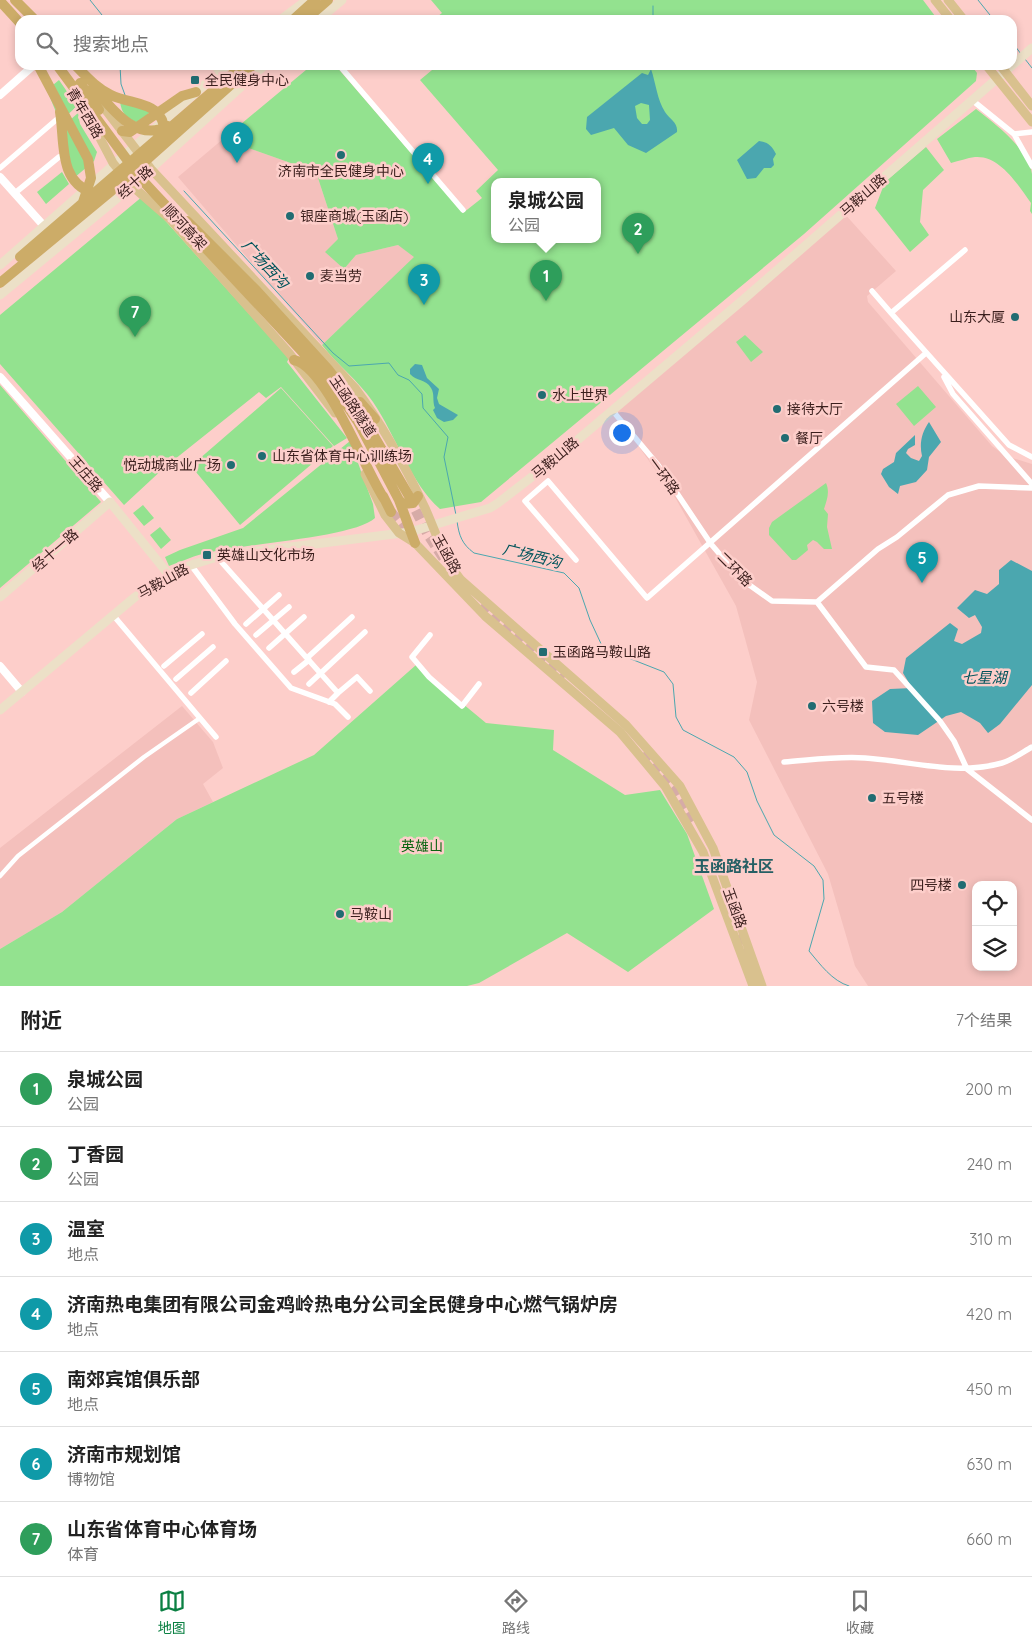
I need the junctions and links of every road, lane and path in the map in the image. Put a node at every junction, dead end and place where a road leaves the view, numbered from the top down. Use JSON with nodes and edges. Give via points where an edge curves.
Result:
{"nodes":[{"id":1,"x":307,"y":0,"type":"edge"},
{"id":2,"x":315,"y":0,"type":"edge"},
{"id":3,"x":342,"y":0,"type":"edge"},
{"id":4,"x":935,"y":0,"type":"edge"},
{"id":5,"x":948,"y":0,"type":"edge"},
{"id":6,"x":327,"y":1,"type":"edge"},
{"id":7,"x":7,"y":2,"type":"edge"},
{"id":8,"x":15,"y":15,"type":"edge"},
{"id":9,"x":21,"y":15,"type":"edge"},
{"id":10,"x":26,"y":15,"type":"edge"},
{"id":11,"x":287,"y":15,"type":"edge"},
{"id":12,"x":298,"y":15,"type":"edge"},
{"id":13,"x":311,"y":15,"type":"edge"},
{"id":14,"x":324,"y":15,"type":"edge"},
{"id":15,"x":946,"y":15,"type":"edge"},
{"id":16,"x":960,"y":15,"type":"edge"},
{"id":17,"x":15,"y":19,"type":"edge"},
{"id":18,"x":1031,"y":49,"type":"edge"},
{"id":19,"x":1017,"y":61,"type":"edge"},
{"id":20,"x":28,"y":70,"type":"edge"},
{"id":21,"x":41,"y":70,"type":"edge"},
{"id":22,"x":59,"y":70,"type":"edge"},
{"id":23,"x":60,"y":70,"type":"edge"},
{"id":24,"x":69,"y":70,"type":"edge"},
{"id":25,"x":74,"y":70,"type":"edge"},
{"id":26,"x":79,"y":70,"type":"edge"},
{"id":27,"x":80,"y":70,"type":"edge"},
{"id":28,"x":221,"y":70,"type":"edge"},
{"id":29,"x":225,"y":70,"type":"edge"},
{"id":30,"x":237,"y":70,"type":"edge"},
{"id":31,"x":249,"y":70,"type":"edge"},
{"id":32,"x":260,"y":70,"type":"edge"},
{"id":33,"x":343,"y":70,"type":"edge"},
{"id":34,"x":990,"y":70,"type":"edge"},
{"id":35,"x":1002,"y":70,"type":"edge"},
{"id":36,"x":1005,"y":70,"type":"edge"},
{"id":37,"x":996,"y":78,"type":"junction"},
{"id":38,"x":196,"y":92,"type":"junction"},
{"id":39,"x":0,"y":95,"type":"edge"},
{"id":40,"x":55,"y":96,"type":"junction"},
{"id":41,"x":972,"y":100,"type":"junction"},
{"id":42,"x":1032,"y":106,"type":"edge"},
{"id":43,"x":216,"y":108,"type":"junction"},
{"id":44,"x":180,"y":119,"type":"junction"},
{"id":45,"x":56,"y":120,"type":"dead end"},
{"id":46,"x":1032,"y":122,"type":"edge"},
{"id":47,"x":122,"y":131,"type":"junction"},
{"id":48,"x":1032,"y":132,"type":"edge"},
{"id":49,"x":1014,"y":134,"type":"junction"},
{"id":50,"x":133,"y":148,"type":"junction"},
{"id":51,"x":59,"y":157,"type":"dead end"},
{"id":52,"x":114,"y":163,"type":"junction"},
{"id":53,"x":150,"y":164,"type":"junction"},
{"id":54,"x":1032,"y":166,"type":"edge"},
{"id":55,"x":0,"y":168,"type":"edge"},
{"id":56,"x":0,"y":177,"type":"edge"},
{"id":57,"x":132,"y":186,"type":"junction"},
{"id":58,"x":115,"y":188,"type":"junction"},
{"id":59,"x":15,"y":193,"type":"junction"},
{"id":60,"x":78,"y":209,"type":"junction"},
{"id":61,"x":463,"y":210,"type":"dead end"},
{"id":62,"x":54,"y":216,"type":"junction"},
{"id":63,"x":44,"y":226,"type":"junction"},
{"id":64,"x":71,"y":236,"type":"junction"},
{"id":65,"x":965,"y":250,"type":"dead end"},
{"id":66,"x":0,"y":265,"type":"edge"},
{"id":67,"x":0,"y":274,"type":"edge"},
{"id":68,"x":0,"y":283,"type":"edge"},
{"id":69,"x":872,"y":291,"type":"dead end"},
{"id":70,"x":0,"y":295,"type":"edge"},
{"id":71,"x":284,"y":311,"type":"junction"},
{"id":72,"x":892,"y":313,"type":"junction"},
{"id":73,"x":267,"y":329,"type":"junction"},
{"id":74,"x":926,"y":353,"type":"junction"},
{"id":75,"x":294,"y":360,"type":"junction"},
{"id":76,"x":938,"y":367,"type":"junction"},
{"id":77,"x":327,"y":374,"type":"junction"},
{"id":78,"x":0,"y":376,"type":"edge"},
{"id":79,"x":612,"y":410,"type":"junction"},
{"id":80,"x":376,"y":420,"type":"junction"},
{"id":81,"x":1032,"y":457,"type":"edge"},
{"id":82,"x":401,"y":482,"type":"junction"},
{"id":83,"x":1032,"y":484,"type":"edge"},
{"id":84,"x":1032,"y":488,"type":"edge"},
{"id":85,"x":409,"y":497,"type":"junction"},
{"id":86,"x":385,"y":500,"type":"junction"},
{"id":87,"x":110,"y":502,"type":"junction"},
{"id":88,"x":391,"y":512,"type":"tunnel mouth"},
{"id":89,"x":431,"y":526,"type":"junction"},
{"id":90,"x":399,"y":532,"type":"junction"},
{"id":91,"x":410,"y":532,"type":"junction"},
{"id":92,"x":415,"y":543,"type":"junction"},
{"id":93,"x":711,"y":543,"type":"junction"},
{"id":94,"x":217,"y":557,"type":"junction"},
{"id":95,"x":576,"y":560,"type":"dead end"},
{"id":96,"x":191,"y":565,"type":"junction"},
{"id":97,"x":169,"y":575,"type":"junction"},
{"id":98,"x":279,"y":595,"type":"dead end"},
{"id":99,"x":0,"y":597,"type":"edge"},
{"id":100,"x":817,"y":602,"type":"junction"},
{"id":101,"x":289,"y":607,"type":"dead end"},
{"id":102,"x":263,"y":609,"type":"junction"},
{"id":103,"x":113,"y":615,"type":"junction"},
{"id":104,"x":304,"y":616,"type":"dead end"},
{"id":105,"x":352,"y":617,"type":"dead end"},
{"id":106,"x":273,"y":620,"type":"junction"},
{"id":107,"x":246,"y":624,"type":"dead end"},
{"id":108,"x":365,"y":632,"type":"dead end"},
{"id":109,"x":284,"y":633,"type":"junction"},
{"id":110,"x":202,"y":634,"type":"dead end"},
{"id":111,"x":430,"y":634,"type":"dead end"},
{"id":112,"x":256,"y":635,"type":"dead end"},
{"id":113,"x":213,"y":647,"type":"dead end"},
{"id":114,"x":269,"y":648,"type":"dead end"},
{"id":115,"x":308,"y":659,"type":"junction"},
{"id":116,"x":226,"y":661,"type":"dead end"},
{"id":117,"x":0,"y":666,"type":"edge"},
{"id":118,"x":164,"y":666,"type":"dead end"},
{"id":119,"x":294,"y":672,"type":"dead end"},
{"id":120,"x":0,"y":673,"type":"edge"},
{"id":121,"x":320,"y":674,"type":"junction"},
{"id":122,"x":176,"y":679,"type":"dead end"},
{"id":123,"x":309,"y":684,"type":"dead end"},
{"id":124,"x":479,"y":684,"type":"dead end"},
{"id":125,"x":370,"y":691,"type":"dead end"},
{"id":126,"x":191,"y":693,"type":"dead end"},
{"id":127,"x":338,"y":693,"type":"junction"},
{"id":128,"x":20,"y":694,"type":"junction"},
{"id":129,"x":329,"y":702,"type":"junction"},
{"id":130,"x":0,"y":710,"type":"edge"},
{"id":131,"x":348,"y":717,"type":"dead end"},
{"id":132,"x":200,"y":718,"type":"junction"},
{"id":133,"x":216,"y":737,"type":"dead end"},
{"id":134,"x":1032,"y":746,"type":"edge"},
{"id":135,"x":784,"y":762,"type":"dead end"},
{"id":136,"x":967,"y":769,"type":"junction"},
{"id":137,"x":1032,"y":820,"type":"edge"},
{"id":138,"x":0,"y":876,"type":"edge"},
{"id":139,"x":753,"y":986,"type":"edge"},
{"id":140,"x":762,"y":986,"type":"edge"}],
"edges":[{"from":1,"to":11,"type":"main road"},
{"from":2,"to":12,"type":"highway"},
{"from":3,"to":14,"type":"main road"},
{"from":4,"to":15,"type":"main road"},
{"from":5,"to":16,"type":"main road"},
{"from":6,"to":13,"type":"highway"},
{"from":7,"to":8,"type":"highway"},
{"from":7,"to":9,"type":"highway"},
{"from":7,"to":10,"type":"highway"},
{"from":7,"to":17,"type":"highway"},
{"from":18,"to":19,"type":"main road","name":"马鞍山路"},
{"from":20,"to":39,"type":"street"},
{"from":21,"to":40,"type":"highway"},
{"from":22,"to":52,"type":"main road","name":"青年西路"},
{"from":23,"to":77,"type":"highway","name":"顺河高架","via":[[142,180]]},
{"from":24,"to":77,"type":"highway","name":"顺河高架","via":[[128,152],[176,210],[239,272]]},
{"from":25,"to":47,"type":"main road","name":"青年西路"},
{"from":26,"to":44,"type":"highway","via":[[111,108],[130,124],[156,130]]},
{"from":27,"to":53,"type":"highway","via":[[99,88],[145,104],[157,113],[164,126],[164,136]]},
{"from":28,"to":38,"type":"main road","name":"经十路"},
{"from":29,"to":43,"type":"main road","via":[[184,108],[184,112],[197,120]]},
{"from":30,"to":44,"type":"highway","name":"经十路"},
{"from":31,"to":53,"type":"highway","name":"经十路"},
{"from":32,"to":43,"type":"main road","name":"经十路"},
{"from":33,"to":61,"type":"street"},
{"from":34,"to":37,"type":"main road"},
{"from":35,"to":37,"type":"main road","name":"马鞍山路"},
{"from":36,"to":42,"type":"main road"},
{"from":37,"to":41,"type":"main road","name":"马鞍山路"},
{"from":37,"to":46,"type":"main road"},
{"from":38,"to":47,"type":"highway","via":[[182,96],[130,132]]},
{"from":38,"to":50,"type":"main road","name":"经十路"},
{"from":40,"to":58,"type":"highway","via":[[70,178],[82,190],[94,194]]},
{"from":40,"to":60,"type":"highway","via":[[91,169],[89,189]]},
{"from":41,"to":49,"type":"street"},
{"from":41,"to":79,"type":"main road","name":"马鞍山路"},
{"from":43,"to":53,"type":"main road","name":"经十路"},
{"from":44,"to":60,"type":"highway","name":"经十路"},
{"from":45,"to":55,"type":"street"},
{"from":47,"to":50,"type":"main road","name":"青年西路"},
{"from":48,"to":49,"type":"street"},
{"from":49,"to":54,"type":"street"},
{"from":50,"to":52,"type":"main road","name":"经十路"},
{"from":50,"to":53,"type":"main road","name":"玉函路"},
{"from":51,"to":59,"type":"street"},
{"from":52,"to":57,"type":"main road","name":"玉函路"},
{"from":52,"to":62,"type":"main road","name":"经十路"},
{"from":53,"to":57,"type":"main road","name":"经十路"},
{"from":53,"to":58,"type":"highway","name":"经十路"},
{"from":53,"to":71,"type":"main road","name":"玉函路","via":[[206,231]]},
{"from":56,"to":59,"type":"street"},
{"from":57,"to":64,"type":"main road","name":"经十路"},
{"from":57,"to":73,"type":"main road","name":"玉函路","via":[[170,219]]},
{"from":58,"to":68,"type":"highway","name":"经十路"},
{"from":59,"to":63,"type":"street"},
{"from":60,"to":67,"type":"highway","name":"经十路"},
{"from":62,"to":63,"type":"main road","name":"经十路"},
{"from":62,"to":64,"type":"main road","via":[[68,213],[77,217],[78,224]]},
{"from":63,"to":66,"type":"main road","name":"经十路"},
{"from":64,"to":70,"type":"main road","name":"经十路"},
{"from":65,"to":72,"type":"street"},
{"from":69,"to":72,"type":"street"},
{"from":71,"to":73,"type":"main road"},
{"from":71,"to":80,"type":"main road","name":"玉函路","via":[[355,388]]},
{"from":72,"to":74,"type":"street"},
{"from":73,"to":75,"type":"main road","name":"玉函路"},
{"from":74,"to":76,"type":"street"},
{"from":74,"to":93,"type":"street"},
{"from":75,"to":86,"type":"highway","via":[[301,361],[318,380],[354,439]]},
{"from":75,"to":90,"type":"main road","name":"玉函路","via":[[340,421],[385,515]]},
{"from":76,"to":81,"type":"street","via":[[1009,445]]},
{"from":76,"to":83,"type":"street","via":[[953,394]]},
{"from":77,"to":80,"type":"highway","via":[[336,373]]},
{"from":77,"to":82,"type":"highway","name":"玉函路隧道","via":[[357,407]]},
{"from":77,"to":85,"type":"highway"},
{"from":77,"to":86,"type":"highway","name":"玉函路隧道"},
{"from":78,"to":87,"type":"street","name":"王庄路"},
{"from":79,"to":89,"type":"main road","name":"马鞍山路","via":[[490,508]]},
{"from":79,"to":93,"type":"street","name":"一环路","via":[[658,465]]},
{"from":80,"to":82,"type":"highway"},
{"from":80,"to":85,"type":"main road","name":"玉函路"},
{"from":82,"to":85,"type":"highway","name":"玉函路隧道"},
{"from":84,"to":100,"type":"street","via":[[979,486],[948,496],[878,549]]},
{"from":85,"to":89,"type":"main road","name":"玉函路"},
{"from":85,"to":91,"type":"highway"},
{"from":86,"to":88,"type":"highway","name":"玉函路隧道"},
{"from":87,"to":97,"type":"main road","name":"王庄路"},
{"from":87,"to":99,"type":"main road","name":"经十一路"},
{"from":89,"to":91,"type":"main road","name":"马鞍山路"},
{"from":89,"to":140,"type":"main road","name":"玉函路","via":[[461,580],[626,725],[680,786],[713,848]]},
{"from":90,"to":91,"type":"main road","name":"马鞍山路"},
{"from":90,"to":92,"type":"main road","name":"玉函路"},
{"from":90,"to":94,"type":"main road","name":"马鞍山路","via":[[361,540]]},
{"from":91,"to":92,"type":"highway"},
{"from":92,"to":139,"type":"main road","name":"玉函路","via":[[485,616],[620,732],[665,786],[703,852]]},
{"from":93,"to":95,"type":"street","via":[[647,598],[548,481],[525,500]]},
{"from":93,"to":100,"type":"street","name":"二环路","via":[[741,579],[772,601]]},
{"from":94,"to":96,"type":"main road","name":"马鞍山路"},
{"from":94,"to":102,"type":"street"},
{"from":96,"to":97,"type":"main road","name":"马鞍山路"},
{"from":96,"to":129,"type":"street","via":[[235,624],[291,688]]},
{"from":97,"to":103,"type":"main road","name":"马鞍山路"},
{"from":98,"to":102,"type":"street"},
{"from":100,"to":136,"type":"street","via":[[866,667],[894,670],[912,688],[949,734]]},
{"from":101,"to":106,"type":"street"},
{"from":102,"to":106,"type":"street"},
{"from":102,"to":107,"type":"street"},
{"from":103,"to":128,"type":"main road","name":"马鞍山路"},
{"from":103,"to":132,"type":"street"},
{"from":104,"to":109,"type":"street"},
{"from":105,"to":115,"type":"street"},
{"from":106,"to":109,"type":"street"},
{"from":106,"to":112,"type":"street"},
{"from":108,"to":121,"type":"street"},
{"from":109,"to":114,"type":"street"},
{"from":109,"to":115,"type":"street"},
{"from":110,"to":118,"type":"street"},
{"from":111,"to":124,"type":"street","via":[[412,657],[429,677],[462,706]]},
{"from":113,"to":122,"type":"street"},
{"from":115,"to":119,"type":"street"},
{"from":115,"to":121,"type":"street"},
{"from":116,"to":126,"type":"street"},
{"from":117,"to":128,"type":"street"},
{"from":120,"to":128,"type":"street"},
{"from":121,"to":123,"type":"street"},
{"from":121,"to":127,"type":"street"},
{"from":125,"to":127,"type":"street","via":[[357,677]]},
{"from":127,"to":129,"type":"street"},
{"from":128,"to":130,"type":"main road","name":"马鞍山路"},
{"from":129,"to":131,"type":"street"},
{"from":132,"to":133,"type":"street"},
{"from":132,"to":138,"type":"street","via":[[144,757],[18,856]]},
{"from":134,"to":136,"type":"street","via":[[1003,763]]},
{"from":135,"to":136,"type":"street","via":[[864,758],[934,768]]},
{"from":136,"to":137,"type":"street"}]}
